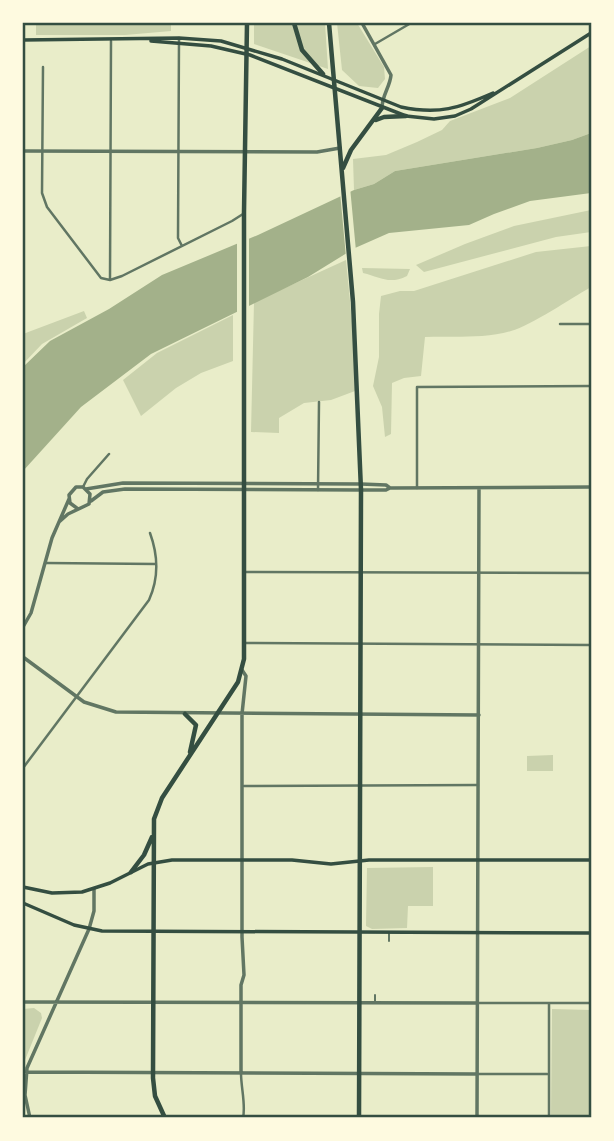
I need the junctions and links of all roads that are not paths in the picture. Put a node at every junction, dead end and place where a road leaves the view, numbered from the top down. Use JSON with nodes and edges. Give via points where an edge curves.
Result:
{"nodes":[{"id":1,"x":247,"y":23,"type":"edge"},
{"id":2,"x":294,"y":23,"type":"edge"},
{"id":3,"x":329,"y":23,"type":"edge"},
{"id":4,"x":362,"y":23,"type":"edge"},
{"id":5,"x":411,"y":23,"type":"edge"},
{"id":6,"x":591,"y":33,"type":"edge"},
{"id":7,"x":23,"y":40,"type":"edge"},
{"id":8,"x":179,"y":40,"type":"junction"},
{"id":9,"x":111,"y":41,"type":"junction"},
{"id":10,"x":374,"y":44,"type":"junction"},
{"id":11,"x":43,"y":67,"type":"dead end"},
{"id":12,"x":323,"y":74,"type":"junction"},
{"id":13,"x":334,"y":80,"type":"junction"},
{"id":14,"x":335,"y":89,"type":"junction"},
{"id":15,"x":493,"y":93,"type":"junction"},
{"id":16,"x":382,"y":99,"type":"junction"},
{"id":17,"x":382,"y":108,"type":"junction"},
{"id":18,"x":448,"y":110,"type":"junction"},
{"id":19,"x":406,"y":116,"type":"junction"},
{"id":20,"x":450,"y":117,"type":"junction"},
{"id":21,"x":372,"y":122,"type":"junction"},
{"id":22,"x":340,"y":148,"type":"junction"},
{"id":23,"x":23,"y":151,"type":"edge"},
{"id":24,"x":43,"y":151,"type":"junction"},
{"id":25,"x":110,"y":151,"type":"junction"},
{"id":26,"x":178,"y":151,"type":"junction"},
{"id":27,"x":246,"y":151,"type":"junction"},
{"id":28,"x":342,"y":173,"type":"junction"},
{"id":29,"x":244,"y":212,"type":"junction"},
{"id":30,"x":181,"y":246,"type":"junction"},
{"id":31,"x":110,"y":280,"type":"junction"},
{"id":32,"x":560,"y":324,"type":"dead end"},
{"id":33,"x":591,"y":324,"type":"edge"},
{"id":34,"x":591,"y":386,"type":"edge"},
{"id":35,"x":319,"y":402,"type":"dead end"},
{"id":36,"x":109,"y":454,"type":"dead end"},
{"id":37,"x":244,"y":483,"type":"junction"},
{"id":38,"x":318,"y":484,"type":"junction"},
{"id":39,"x":361,"y":484,"type":"junction"},
{"id":40,"x":591,"y":487,"type":"edge"},
{"id":41,"x":85,"y":488,"type":"junction"},
{"id":42,"x":390,"y":488,"type":"junction"},
{"id":43,"x":417,"y":488,"type":"junction"},
{"id":44,"x":480,"y":488,"type":"junction"},
{"id":45,"x":244,"y":490,"type":"junction"},
{"id":46,"x":318,"y":490,"type":"junction"},
{"id":47,"x":361,"y":490,"type":"junction"},
{"id":48,"x":69,"y":499,"type":"junction"},
{"id":49,"x":91,"y":500,"type":"junction"},
{"id":50,"x":78,"y":509,"type":"junction"},
{"id":51,"x":59,"y":522,"type":"junction"},
{"id":52,"x":149,"y":533,"type":"dead end"},
{"id":53,"x":46,"y":563,"type":"junction"},
{"id":54,"x":156,"y":564,"type":"junction"},
{"id":55,"x":245,"y":572,"type":"junction"},
{"id":56,"x":480,"y":573,"type":"junction"},
{"id":57,"x":591,"y":573,"type":"edge"},
{"id":58,"x":361,"y":574,"type":"junction"},
{"id":59,"x":23,"y":627,"type":"edge"},
{"id":60,"x":245,"y":643,"type":"junction"},
{"id":61,"x":361,"y":643,"type":"junction"},
{"id":62,"x":479,"y":644,"type":"junction"},
{"id":63,"x":591,"y":645,"type":"edge"},
{"id":64,"x":23,"y":657,"type":"edge"},
{"id":65,"x":242,"y":670,"type":"junction"},
{"id":66,"x":76,"y":697,"type":"junction"},
{"id":67,"x":185,"y":713,"type":"junction"},
{"id":68,"x":218,"y":713,"type":"junction"},
{"id":69,"x":242,"y":714,"type":"junction"},
{"id":70,"x":360,"y":715,"type":"junction"},
{"id":71,"x":479,"y":715,"type":"junction"},
{"id":72,"x":189,"y":756,"type":"junction"},
{"id":73,"x":23,"y":768,"type":"edge"},
{"id":74,"x":361,"y":785,"type":"junction"},
{"id":75,"x":478,"y":785,"type":"junction"},
{"id":76,"x":242,"y":786,"type":"junction"},
{"id":77,"x":153,"y":833,"type":"junction"},
{"id":78,"x":242,"y":859,"type":"junction"},
{"id":79,"x":478,"y":860,"type":"junction"},
{"id":80,"x":591,"y":860,"type":"edge"},
{"id":81,"x":360,"y":861,"type":"junction"},
{"id":82,"x":153,"y":863,"type":"junction"},
{"id":83,"x":131,"y":872,"type":"junction"},
{"id":84,"x":23,"y":887,"type":"edge"},
{"id":85,"x":94,"y":889,"type":"junction"},
{"id":86,"x":23,"y":902,"type":"edge"},
{"id":87,"x":89,"y":929,"type":"junction"},
{"id":88,"x":152,"y":931,"type":"junction"},
{"id":89,"x":242,"y":931,"type":"junction"},
{"id":90,"x":360,"y":932,"type":"junction"},
{"id":91,"x":376,"y":932,"type":"junction"},
{"id":92,"x":389,"y":932,"type":"junction"},
{"id":93,"x":478,"y":932,"type":"junction"},
{"id":94,"x":591,"y":933,"type":"edge"},
{"id":95,"x":376,"y":937,"type":"dead end"},
{"id":96,"x":389,"y":941,"type":"dead end"},
{"id":97,"x":375,"y":995,"type":"dead end"},
{"id":98,"x":23,"y":1002,"type":"edge"},
{"id":99,"x":57,"y":1002,"type":"junction"},
{"id":100,"x":152,"y":1002,"type":"junction"},
{"id":101,"x":241,"y":1002,"type":"junction"},
{"id":102,"x":360,"y":1003,"type":"junction"},
{"id":103,"x":375,"y":1003,"type":"junction"},
{"id":104,"x":477,"y":1003,"type":"junction"},
{"id":105,"x":549,"y":1003,"type":"junction"},
{"id":106,"x":591,"y":1003,"type":"edge"},
{"id":107,"x":26,"y":1072,"type":"junction"},
{"id":108,"x":153,"y":1073,"type":"junction"},
{"id":109,"x":241,"y":1073,"type":"junction"},
{"id":110,"x":359,"y":1073,"type":"junction"},
{"id":111,"x":477,"y":1074,"type":"junction"},
{"id":112,"x":549,"y":1074,"type":"junction"},
{"id":113,"x":30,"y":1118,"type":"edge"},
{"id":114,"x":165,"y":1118,"type":"edge"},
{"id":115,"x":243,"y":1118,"type":"edge"},
{"id":116,"x":359,"y":1118,"type":"edge"},
{"id":117,"x":477,"y":1118,"type":"edge"},
{"id":118,"x":549,"y":1118,"type":"edge"}],
"edges":[{"from":1,"to":27,"type":"main road"},
{"from":2,"to":12,"type":"main road","via":[[302,50]]},
{"from":3,"to":13,"type":"main road"},
{"from":4,"to":10,"type":"street"},
{"from":5,"to":10,"type":"street"},
{"from":6,"to":15,"type":"main road"},
{"from":7,"to":9,"type":"main road"},
{"from":8,"to":9,"type":"main road"},
{"from":8,"to":12,"type":"main road","via":[[210,39],[242,46]]},
{"from":8,"to":14,"type":"main road","via":[[250,55]]},
{"from":8,"to":26,"type":"street"},
{"from":9,"to":25,"type":"street"},
{"from":10,"to":16,"type":"street","via":[[391,75]]},
{"from":11,"to":24,"type":"street"},
{"from":12,"to":13,"type":"main road"},
{"from":13,"to":14,"type":"main road"},
{"from":13,"to":16,"type":"main road"},
{"from":14,"to":17,"type":"main road"},
{"from":14,"to":22,"type":"main road"},
{"from":15,"to":18,"type":"main road"},
{"from":15,"to":20,"type":"main road"},
{"from":16,"to":17,"type":"street"},
{"from":16,"to":18,"type":"main road","via":[[418,111]]},
{"from":17,"to":19,"type":"main road"},
{"from":17,"to":21,"type":"main road"},
{"from":18,"to":20,"type":"main road"},
{"from":19,"to":20,"type":"main road","via":[[425,120]]},
{"from":19,"to":21,"type":"main road"},
{"from":21,"to":28,"type":"main road","via":[[351,150]]},
{"from":22,"to":27,"type":"street"},
{"from":22,"to":28,"type":"main road"},
{"from":23,"to":24,"type":"street"},
{"from":24,"to":25,"type":"street"},
{"from":24,"to":31,"type":"street","via":[[47,207],[97,275]]},
{"from":25,"to":26,"type":"street"},
{"from":25,"to":31,"type":"street"},
{"from":26,"to":27,"type":"street"},
{"from":26,"to":30,"type":"street"},
{"from":27,"to":29,"type":"main road"},
{"from":28,"to":39,"type":"main road","via":[[354,302]]},
{"from":29,"to":30,"type":"street"},
{"from":29,"to":37,"type":"main road"},
{"from":30,"to":31,"type":"street"},
{"from":32,"to":33,"type":"street"},
{"from":34,"to":43,"type":"street","via":[[417,387]]},
{"from":35,"to":38,"type":"street"},
{"from":36,"to":41,"type":"street","via":[[87,479]]},
{"from":37,"to":38,"type":"street"},
{"from":37,"to":41,"type":"street","via":[[123,483]]},
{"from":37,"to":45,"type":"main road"},
{"from":38,"to":39,"type":"street"},
{"from":38,"to":46,"type":"street"},
{"from":39,"to":42,"type":"street"},
{"from":39,"to":47,"type":"main road"},
{"from":40,"to":44,"type":"street"},
{"from":41,"to":48,"type":"street","via":[[73,489]]},
{"from":41,"to":49,"type":"street"},
{"from":42,"to":43,"type":"street"},
{"from":42,"to":47,"type":"street"},
{"from":43,"to":44,"type":"street"},
{"from":44,"to":56,"type":"street"},
{"from":45,"to":46,"type":"street"},
{"from":45,"to":49,"type":"street","via":[[117,489]]},
{"from":45,"to":55,"type":"main road"},
{"from":46,"to":47,"type":"street"},
{"from":47,"to":58,"type":"main road"},
{"from":48,"to":50,"type":"street"},
{"from":48,"to":51,"type":"street"},
{"from":49,"to":50,"type":"street"},
{"from":50,"to":51,"type":"street"},
{"from":51,"to":53,"type":"street"},
{"from":52,"to":54,"type":"street"},
{"from":53,"to":54,"type":"street"},
{"from":53,"to":59,"type":"street"},
{"from":54,"to":66,"type":"street","via":[[155,583],[146,605]]},
{"from":55,"to":58,"type":"street"},
{"from":55,"to":60,"type":"main road"},
{"from":56,"to":57,"type":"street"},
{"from":56,"to":58,"type":"street"},
{"from":56,"to":62,"type":"street"},
{"from":58,"to":61,"type":"main road"},
{"from":60,"to":61,"type":"street"},
{"from":60,"to":65,"type":"main road"},
{"from":61,"to":62,"type":"street"},
{"from":61,"to":70,"type":"main road"},
{"from":62,"to":63,"type":"street"},
{"from":62,"to":71,"type":"street"},
{"from":64,"to":66,"type":"street"},
{"from":65,"to":68,"type":"main road"},
{"from":65,"to":69,"type":"street","via":[[246,676]]},
{"from":66,"to":67,"type":"street","via":[[116,712]]},
{"from":66,"to":73,"type":"street"},
{"from":67,"to":68,"type":"street"},
{"from":67,"to":72,"type":"main road","via":[[196,729]]},
{"from":68,"to":69,"type":"street"},
{"from":68,"to":72,"type":"main road"},
{"from":69,"to":70,"type":"street"},
{"from":69,"to":76,"type":"street"},
{"from":70,"to":71,"type":"street"},
{"from":70,"to":74,"type":"main road"},
{"from":71,"to":75,"type":"street"},
{"from":72,"to":77,"type":"main road","via":[[159,803]]},
{"from":74,"to":75,"type":"street"},
{"from":74,"to":76,"type":"street"},
{"from":74,"to":81,"type":"main road"},
{"from":75,"to":79,"type":"street"},
{"from":76,"to":78,"type":"street"},
{"from":77,"to":82,"type":"main road"},
{"from":77,"to":83,"type":"main road"},
{"from":78,"to":81,"type":"main road"},
{"from":78,"to":82,"type":"main road"},
{"from":78,"to":89,"type":"street"},
{"from":79,"to":80,"type":"main road"},
{"from":79,"to":81,"type":"main road"},
{"from":79,"to":93,"type":"street"},
{"from":81,"to":90,"type":"main road"},
{"from":82,"to":83,"type":"main road"},
{"from":82,"to":88,"type":"main road"},
{"from":83,"to":85,"type":"main road"},
{"from":84,"to":85,"type":"main road","via":[[52,893]]},
{"from":85,"to":87,"type":"street"},
{"from":86,"to":87,"type":"main road"},
{"from":87,"to":88,"type":"main road"},
{"from":87,"to":99,"type":"street"},
{"from":88,"to":89,"type":"main road"},
{"from":88,"to":100,"type":"main road"},
{"from":89,"to":90,"type":"main road"},
{"from":89,"to":101,"type":"street"},
{"from":90,"to":91,"type":"main road"},
{"from":90,"to":102,"type":"main road"},
{"from":91,"to":92,"type":"main road"},
{"from":91,"to":95,"type":"lane"},
{"from":92,"to":93,"type":"main road"},
{"from":92,"to":96,"type":"lane"},
{"from":93,"to":94,"type":"main road"},
{"from":93,"to":104,"type":"street"},
{"from":97,"to":103,"type":"lane"},
{"from":98,"to":99,"type":"street"},
{"from":99,"to":100,"type":"street"},
{"from":99,"to":107,"type":"street"},
{"from":100,"to":101,"type":"street"},
{"from":100,"to":108,"type":"main road"},
{"from":101,"to":102,"type":"street"},
{"from":101,"to":109,"type":"street"},
{"from":102,"to":103,"type":"street"},
{"from":102,"to":110,"type":"main road"},
{"from":103,"to":104,"type":"street"},
{"from":104,"to":105,"type":"street"},
{"from":104,"to":111,"type":"street"},
{"from":105,"to":106,"type":"street"},
{"from":105,"to":112,"type":"street"},
{"from":107,"to":108,"type":"street"},
{"from":107,"to":113,"type":"street"},
{"from":108,"to":109,"type":"street"},
{"from":108,"to":114,"type":"main road","via":[[155,1096]]},
{"from":109,"to":110,"type":"street"},
{"from":109,"to":115,"type":"street"},
{"from":110,"to":111,"type":"street"},
{"from":110,"to":116,"type":"main road"},
{"from":111,"to":112,"type":"street"},
{"from":111,"to":117,"type":"street"},
{"from":112,"to":118,"type":"street"}]}
